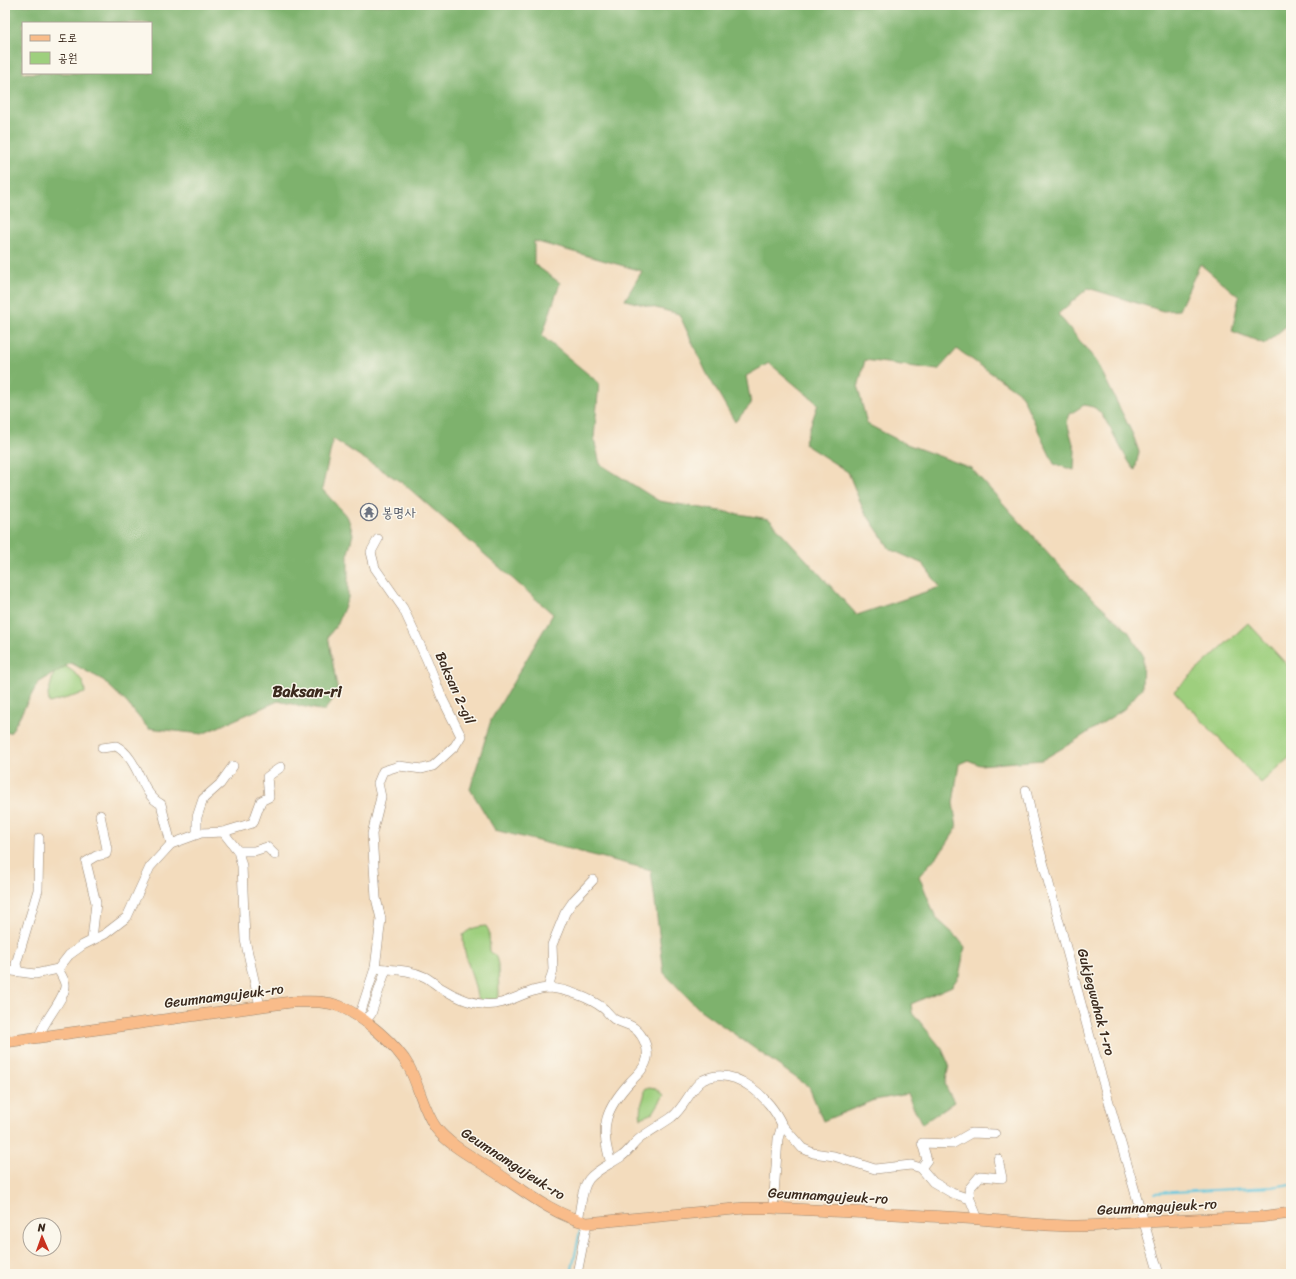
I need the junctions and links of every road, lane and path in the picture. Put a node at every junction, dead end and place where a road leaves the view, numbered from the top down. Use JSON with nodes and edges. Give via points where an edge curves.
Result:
{"nodes":[{"id":1,"x":378,"y":540,"type":"dead end"},
{"id":2,"x":102,"y":748,"type":"dead end"},
{"id":3,"x":233,"y":766,"type":"dead end"},
{"id":4,"x":281,"y":767,"type":"dead end"},
{"id":5,"x":1026,"y":790,"type":"dead end"},
{"id":6,"x":100,"y":815,"type":"dead end"},
{"id":7,"x":223,"y":832,"type":"junction"},
{"id":8,"x":197,"y":834,"type":"junction"},
{"id":9,"x":40,"y":838,"type":"dead end"},
{"id":10,"x":171,"y":844,"type":"junction"},
{"id":11,"x":238,"y":851,"type":"junction"},
{"id":12,"x":275,"y":855,"type":"dead end"},
{"id":13,"x":593,"y":880,"type":"dead end"},
{"id":14,"x":92,"y":939,"type":"junction"},
{"id":15,"x":375,"y":968,"type":"junction"},
{"id":16,"x":58,"y":969,"type":"junction"},
{"id":17,"x":386,"y":969,"type":"junction"},
{"id":18,"x":5,"y":970,"type":"edge"},
{"id":19,"x":18,"y":971,"type":"junction"},
{"id":20,"x":548,"y":988,"type":"junction"},
{"id":21,"x":260,"y":1006,"type":"junction"},
{"id":22,"x":362,"y":1019,"type":"junction"},
{"id":23,"x":39,"y":1037,"type":"junction"},
{"id":24,"x":5,"y":1042,"type":"edge"},
{"id":25,"x":782,"y":1125,"type":"junction"},
{"id":26,"x":995,"y":1134,"type":"dead end"},
{"id":27,"x":998,"y":1159,"type":"dead end"},
{"id":28,"x":611,"y":1163,"type":"junction"},
{"id":29,"x":920,"y":1168,"type":"junction"},
{"id":30,"x":970,"y":1199,"type":"junction"},
{"id":31,"x":773,"y":1208,"type":"junction"},
{"id":32,"x":1291,"y":1213,"type":"edge"},
{"id":33,"x":978,"y":1219,"type":"junction"},
{"id":34,"x":1144,"y":1221,"type":"junction"},
{"id":35,"x":583,"y":1222,"type":"junction"},
{"id":36,"x":577,"y":1274,"type":"edge"},
{"id":37,"x":1159,"y":1274,"type":"edge"}],
"edges":[{"from":1,"to":15,"type":"street","name":"Baksan 2-gil","via":[[371,552],[375,568],[403,608],[461,736],[455,746],[433,766],[422,769],[399,766],[383,771],[378,783],[380,797],[372,834],[376,898],[381,919]]},
{"from":2,"to":10,"type":"street","via":[[116,746],[130,758],[149,793],[161,804]]},
{"from":3,"to":8,"type":"street","via":[[223,781],[203,799],[197,817]]},
{"from":4,"to":7,"type":"street","via":[[267,777],[269,797],[261,801],[253,823]]},
{"from":5,"to":34,"type":"street","name":"Gukjegwahak 1-ro","via":[[1090,1037]]},
{"from":6,"to":14,"type":"street","via":[[106,854],[86,862],[96,903]]},
{"from":7,"to":8,"type":"street"},
{"from":7,"to":11,"type":"street"},
{"from":8,"to":10,"type":"street"},
{"from":9,"to":19,"type":"street","via":[[38,890],[16,964]]},
{"from":10,"to":14,"type":"street","via":[[150,867],[127,917],[105,934]]},
{"from":11,"to":12,"type":"street","via":[[254,851],[267,847]]},
{"from":11,"to":21,"type":"street","via":[[243,883],[244,940]]},
{"from":13,"to":20,"type":"street","via":[[564,913],[552,945],[553,970]]},
{"from":14,"to":16,"type":"street","via":[[69,955]]},
{"from":15,"to":17,"type":"street"},
{"from":15,"to":22,"type":"street","name":"Baksan 2-gil"},
{"from":16,"to":19,"type":"street","via":[[35,974]]},
{"from":16,"to":23,"type":"street","via":[[65,983],[65,990],[44,1023]]},
{"from":17,"to":20,"type":"street","via":[[414,973],[456,996],[482,1004],[511,1001]]},
{"from":17,"to":22,"type":"street","via":[[371,1014]]},
{"from":18,"to":19,"type":"street"},
{"from":20,"to":28,"type":"street","via":[[590,1000],[614,1019],[632,1027],[645,1041],[648,1053],[646,1061],[612,1105],[609,1114],[604,1141]]},
{"from":21,"to":22,"type":"main road","name":"Geumnamgujeuk-ro","via":[[316,1001],[338,1006]]},
{"from":21,"to":23,"type":"main road","name":"Geumnamgujeuk-ro"},
{"from":22,"to":35,"type":"main road","name":"Geumnamgujeuk-ro","via":[[395,1048],[408,1066],[436,1128],[454,1145],[547,1206]]},
{"from":23,"to":24,"type":"main road","name":"Geumnamgujeuk-ro"},
{"from":25,"to":28,"type":"street","via":[[777,1113],[745,1083],[733,1078],[713,1077],[703,1080],[672,1116]]},
{"from":25,"to":29,"type":"street","via":[[802,1148],[813,1153],[834,1156],[875,1169],[911,1165]]},
{"from":25,"to":31,"type":"street","via":[[778,1139]]},
{"from":26,"to":29,"type":"street","via":[[971,1133],[952,1144],[922,1143],[927,1160]]},
{"from":27,"to":30,"type":"street","via":[[1002,1178],[980,1176],[970,1189]]},
{"from":28,"to":35,"type":"street","via":[[589,1180],[585,1187]]},
{"from":29,"to":30,"type":"street","via":[[933,1182],[952,1193]]},
{"from":30,"to":33,"type":"street"},
{"from":31,"to":33,"type":"main road","name":"Geumnamgujeuk-ro"},
{"from":31,"to":35,"type":"main road","name":"Geumnamgujeuk-ro","via":[[745,1208]]},
{"from":32,"to":34,"type":"main road","name":"Geumnamgujeuk-ro","via":[[1239,1218]]},
{"from":33,"to":34,"type":"main road","name":"Geumnamgujeuk-ro","via":[[1058,1226],[1098,1226]]},
{"from":34,"to":37,"type":"street","name":"Gukjegwahak 1-ro"},
{"from":35,"to":36,"type":"street"}]}
